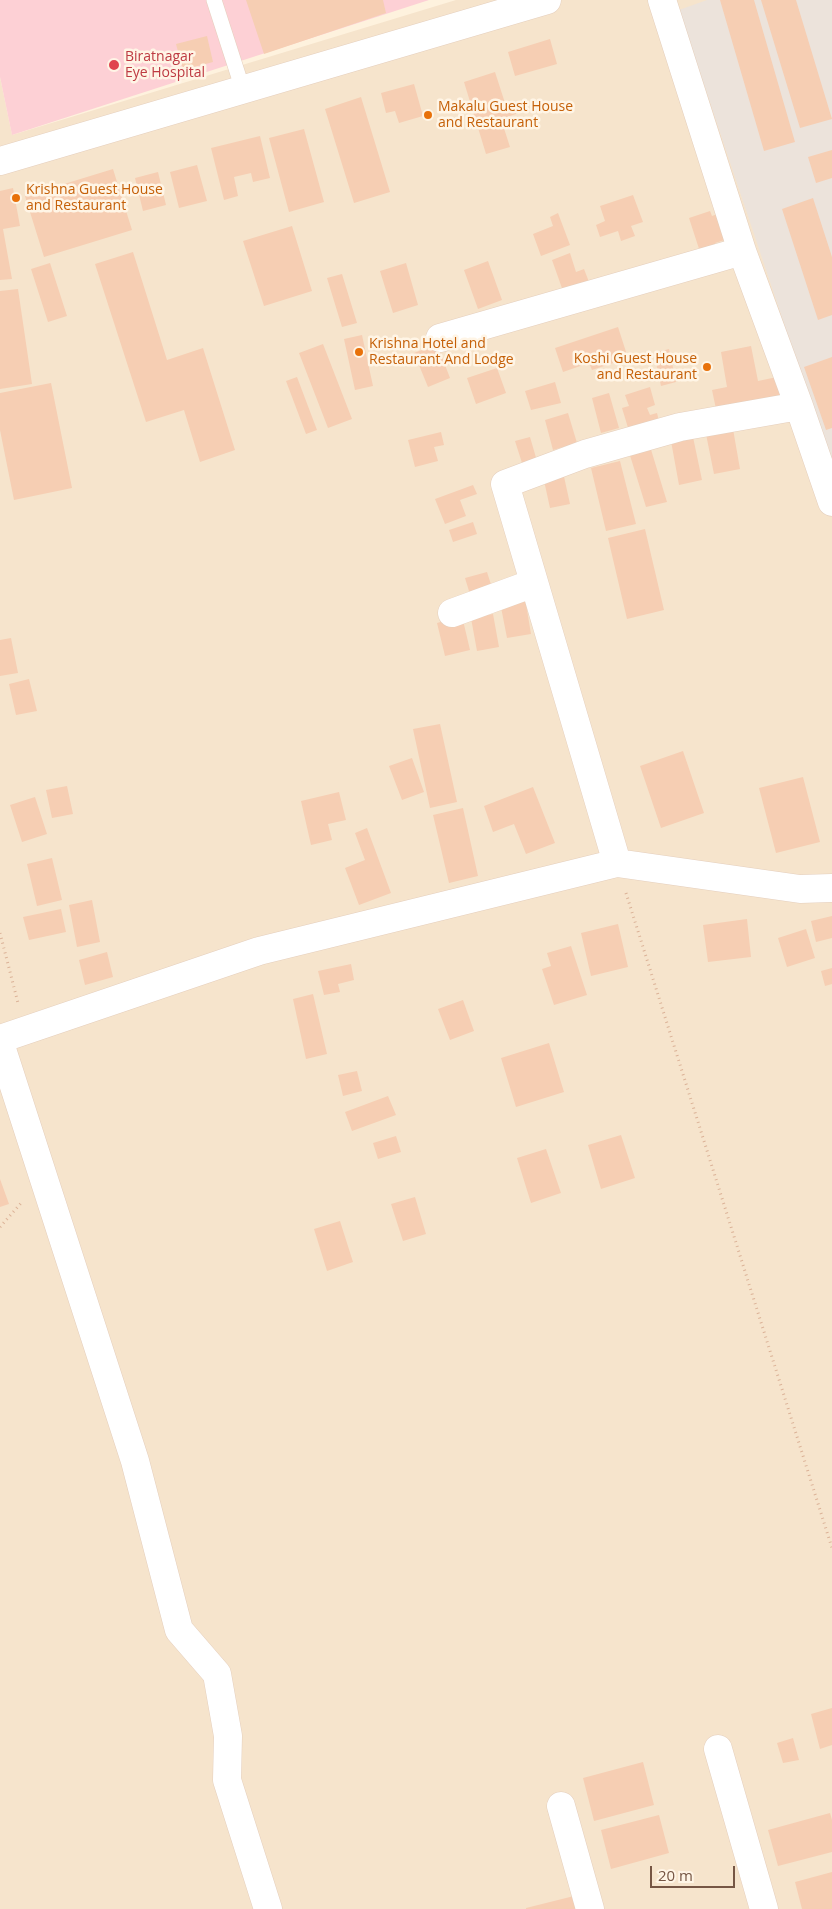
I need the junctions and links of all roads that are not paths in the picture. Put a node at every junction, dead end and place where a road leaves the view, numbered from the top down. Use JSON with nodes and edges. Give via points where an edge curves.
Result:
{"nodes":[{"id":1,"x":214,"y":0,"type":"edge"},
{"id":2,"x":547,"y":0,"type":"edge"},
{"id":3,"x":662,"y":0,"type":"edge"},
{"id":4,"x":243,"y":90,"type":"junction"},
{"id":5,"x":0,"y":161,"type":"edge"},
{"id":6,"x":742,"y":251,"type":"junction"},
{"id":7,"x":440,"y":338,"type":"dead end"},
{"id":8,"x":799,"y":406,"type":"junction"},
{"id":9,"x":832,"y":502,"type":"edge"},
{"id":10,"x":534,"y":583,"type":"junction"},
{"id":11,"x":452,"y":613,"type":"dead end"},
{"id":12,"x":617,"y":863,"type":"junction"},
{"id":13,"x":832,"y":888,"type":"edge"},
{"id":14,"x":0,"y":1039,"type":"edge"},
{"id":15,"x":0,"y":1043,"type":"edge"},
{"id":16,"x":718,"y":1749,"type":"dead end"},
{"id":17,"x":561,"y":1806,"type":"dead end"},
{"id":18,"x":268,"y":1909,"type":"edge"},
{"id":19,"x":590,"y":1909,"type":"edge"},
{"id":20,"x":764,"y":1909,"type":"edge"}],
"edges":[{"from":1,"to":4,"type":"lane"},
{"from":2,"to":4,"type":"street"},
{"from":3,"to":6,"type":"street"},
{"from":4,"to":5,"type":"street"},
{"from":6,"to":7,"type":"street"},
{"from":6,"to":8,"type":"street"},
{"from":8,"to":9,"type":"street"},
{"from":8,"to":10,"type":"street","via":[[680,427],[585,454],[505,484]]},
{"from":10,"to":11,"type":"street"},
{"from":10,"to":12,"type":"street"},
{"from":12,"to":13,"type":"street","via":[[800,889]]},
{"from":12,"to":14,"type":"street","via":[[259,951]]},
{"from":15,"to":18,"type":"street","via":[[135,1461],[179,1630],[217,1674],[228,1736],[227,1780]]},
{"from":16,"to":20,"type":"street"},
{"from":17,"to":19,"type":"street"}]}
